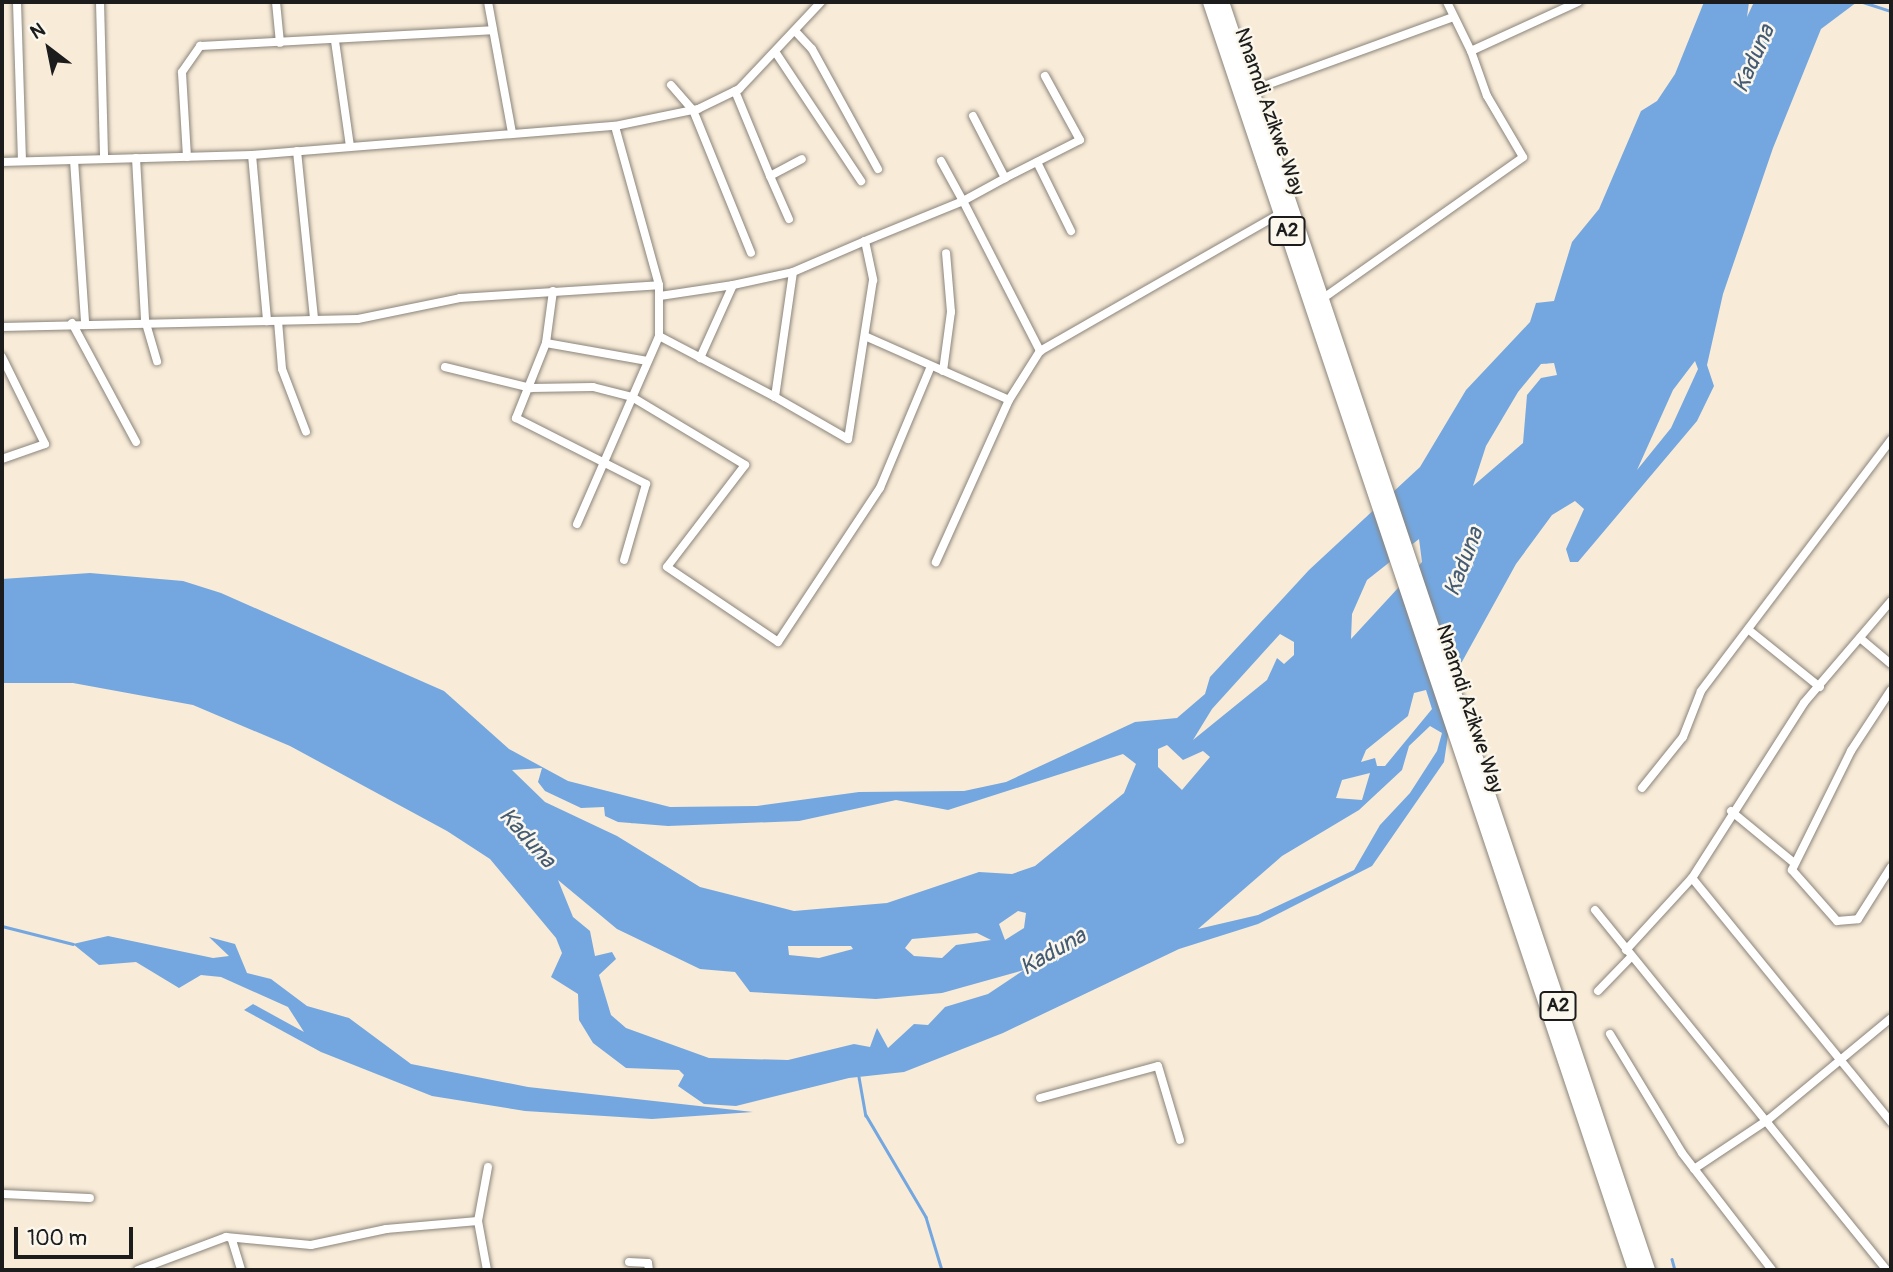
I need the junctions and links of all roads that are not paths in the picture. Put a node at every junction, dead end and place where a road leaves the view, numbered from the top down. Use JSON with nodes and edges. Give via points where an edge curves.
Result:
{"nodes":[{"id":1,"x":17,"y":2,"type":"edge"},
{"id":2,"x":100,"y":2,"type":"edge"},
{"id":3,"x":276,"y":2,"type":"edge"},
{"id":4,"x":488,"y":2,"type":"edge"},
{"id":5,"x":821,"y":2,"type":"edge"},
{"id":6,"x":1210,"y":2,"type":"edge"},
{"id":7,"x":1222,"y":2,"type":"edge"},
{"id":8,"x":1447,"y":2,"type":"edge"},
{"id":9,"x":1578,"y":2,"type":"edge"},
{"id":10,"x":1453,"y":17,"type":"junction"},
{"id":11,"x":493,"y":30,"type":"junction"},
{"id":12,"x":796,"y":32,"type":"junction"},
{"id":13,"x":335,"y":41,"type":"junction"},
{"id":14,"x":280,"y":43,"type":"junction"},
{"id":15,"x":1471,"y":51,"type":"junction"},
{"id":16,"x":776,"y":53,"type":"junction"},
{"id":17,"x":1045,"y":76,"type":"dead end"},
{"id":18,"x":671,"y":85,"type":"dead end"},
{"id":19,"x":734,"y":91,"type":"junction"},
{"id":20,"x":1250,"y":91,"type":"junction"},
{"id":21,"x":693,"y":110,"type":"junction"},
{"id":22,"x":973,"y":116,"type":"dead end"},
{"id":23,"x":615,"y":127,"type":"junction"},
{"id":24,"x":512,"y":133,"type":"junction"},
{"id":25,"x":350,"y":146,"type":"junction"},
{"id":26,"x":297,"y":151,"type":"junction"},
{"id":27,"x":252,"y":155,"type":"junction"},
{"id":28,"x":187,"y":156,"type":"junction"},
{"id":29,"x":136,"y":158,"type":"junction"},
{"id":30,"x":104,"y":159,"type":"junction"},
{"id":31,"x":802,"y":159,"type":"dead end"},
{"id":32,"x":74,"y":160,"type":"junction"},
{"id":33,"x":22,"y":161,"type":"junction"},
{"id":34,"x":941,"y":161,"type":"dead end"},
{"id":35,"x":2,"y":162,"type":"edge"},
{"id":36,"x":1037,"y":162,"type":"junction"},
{"id":37,"x":878,"y":169,"type":"dead end"},
{"id":38,"x":770,"y":176,"type":"junction"},
{"id":39,"x":1004,"y":178,"type":"junction"},
{"id":40,"x":861,"y":181,"type":"dead end"},
{"id":41,"x":962,"y":201,"type":"junction"},
{"id":42,"x":1281,"y":213,"type":"junction"},
{"id":43,"x":789,"y":219,"type":"dead end"},
{"id":44,"x":1070,"y":231,"type":"dead end"},
{"id":45,"x":865,"y":241,"type":"junction"},
{"id":46,"x":751,"y":253,"type":"dead end"},
{"id":47,"x":946,"y":253,"type":"dead end"},
{"id":48,"x":793,"y":272,"type":"junction"},
{"id":49,"x":659,"y":285,"type":"junction"},
{"id":50,"x":733,"y":285,"type":"junction"},
{"id":51,"x":553,"y":291,"type":"junction"},
{"id":52,"x":660,"y":296,"type":"junction"},
{"id":53,"x":1322,"y":299,"type":"junction"},
{"id":54,"x":314,"y":319,"type":"junction"},
{"id":55,"x":145,"y":320,"type":"junction"},
{"id":56,"x":267,"y":321,"type":"junction"},
{"id":57,"x":278,"y":321,"type":"junction"},
{"id":58,"x":85,"y":322,"type":"junction"},
{"id":59,"x":72,"y":323,"type":"junction"},
{"id":60,"x":2,"y":327,"type":"edge"},
{"id":61,"x":659,"y":336,"type":"junction"},
{"id":62,"x":867,"y":337,"type":"junction"},
{"id":63,"x":546,"y":343,"type":"junction"},
{"id":64,"x":1040,"y":351,"type":"junction"},
{"id":65,"x":2,"y":357,"type":"edge"},
{"id":66,"x":700,"y":358,"type":"junction"},
{"id":67,"x":157,"y":361,"type":"dead end"},
{"id":68,"x":647,"y":361,"type":"junction"},
{"id":69,"x":931,"y":366,"type":"junction"},
{"id":70,"x":445,"y":367,"type":"dead end"},
{"id":71,"x":943,"y":371,"type":"junction"},
{"id":72,"x":531,"y":388,"type":"junction"},
{"id":73,"x":632,"y":397,"type":"junction"},
{"id":74,"x":775,"y":397,"type":"junction"},
{"id":75,"x":1009,"y":400,"type":"junction"},
{"id":76,"x":306,"y":432,"type":"dead end"},
{"id":77,"x":1891,"y":440,"type":"edge"},
{"id":78,"x":136,"y":442,"type":"dead end"},
{"id":79,"x":1370,"y":458,"type":"junction"},
{"id":80,"x":2,"y":459,"type":"edge"},
{"id":81,"x":604,"y":461,"type":"junction"},
{"id":82,"x":576,"y":523,"type":"dead end"},
{"id":83,"x":624,"y":560,"type":"dead end"},
{"id":84,"x":936,"y":562,"type":"dead end"},
{"id":85,"x":1891,"y":601,"type":"edge"},
{"id":86,"x":1749,"y":630,"type":"junction"},
{"id":87,"x":1860,"y":638,"type":"junction"},
{"id":88,"x":1891,"y":664,"type":"edge"},
{"id":89,"x":1820,"y":687,"type":"junction"},
{"id":90,"x":1891,"y":691,"type":"edge"},
{"id":91,"x":1465,"y":743,"type":"junction"},
{"id":92,"x":1642,"y":788,"type":"dead end"},
{"id":93,"x":1731,"y":811,"type":"junction"},
{"id":94,"x":1794,"y":863,"type":"junction"},
{"id":95,"x":1891,"y":867,"type":"edge"},
{"id":96,"x":1692,"y":878,"type":"junction"},
{"id":97,"x":1595,"y":910,"type":"dead end"},
{"id":98,"x":1629,"y":954,"type":"junction"},
{"id":99,"x":1598,"y":991,"type":"dead end"},
{"id":100,"x":1891,"y":1018,"type":"edge"},
{"id":101,"x":1610,"y":1034,"type":"dead end"},
{"id":102,"x":1842,"y":1058,"type":"junction"},
{"id":103,"x":1040,"y":1098,"type":"dead end"},
{"id":104,"x":1769,"y":1119,"type":"junction"},
{"id":105,"x":1891,"y":1122,"type":"edge"},
{"id":106,"x":1181,"y":1140,"type":"dead end"},
{"id":107,"x":488,"y":1167,"type":"dead end"},
{"id":108,"x":1694,"y":1169,"type":"junction"},
{"id":109,"x":2,"y":1194,"type":"edge"},
{"id":110,"x":90,"y":1198,"type":"dead end"},
{"id":111,"x":478,"y":1221,"type":"junction"},
{"id":112,"x":232,"y":1240,"type":"junction"},
{"id":113,"x":629,"y":1262,"type":"dead end"},
{"id":114,"x":138,"y":1270,"type":"edge"},
{"id":115,"x":241,"y":1270,"type":"edge"},
{"id":116,"x":487,"y":1270,"type":"edge"},
{"id":117,"x":649,"y":1270,"type":"edge"},
{"id":118,"x":1635,"y":1270,"type":"edge"},
{"id":119,"x":1648,"y":1270,"type":"edge"},
{"id":120,"x":1772,"y":1270,"type":"edge"},
{"id":121,"x":1888,"y":1270,"type":"edge"}],
"edges":[{"from":1,"to":33,"type":"street"},
{"from":2,"to":30,"type":"street"},
{"from":3,"to":14,"type":"street"},
{"from":4,"to":11,"type":"street"},
{"from":5,"to":12,"type":"street"},
{"from":6,"to":42,"type":"highway","name":"Nnamdi Azikwe Way","number":"A2"},
{"from":7,"to":20,"type":"highway","name":"Nnamdi Azikwe Way","number":"A2"},
{"from":8,"to":10,"type":"street"},
{"from":9,"to":15,"type":"street"},
{"from":10,"to":15,"type":"street"},
{"from":10,"to":20,"type":"street"},
{"from":11,"to":13,"type":"street"},
{"from":11,"to":24,"type":"street"},
{"from":12,"to":16,"type":"street"},
{"from":12,"to":37,"type":"street","via":[[812,49]]},
{"from":13,"to":14,"type":"street"},
{"from":13,"to":25,"type":"street"},
{"from":14,"to":28,"type":"street","via":[[214,44],[193,52],[182,72]]},
{"from":15,"to":53,"type":"street","via":[[1487,96],[1523,157]]},
{"from":16,"to":19,"type":"street"},
{"from":16,"to":40,"type":"street"},
{"from":17,"to":36,"type":"street","via":[[1080,140]]},
{"from":18,"to":21,"type":"street"},
{"from":19,"to":21,"type":"street"},
{"from":19,"to":38,"type":"street"},
{"from":20,"to":53,"type":"highway","name":"Nnamdi Azikwe Way","number":"A2"},
{"from":21,"to":23,"type":"street"},
{"from":21,"to":46,"type":"street"},
{"from":22,"to":39,"type":"street"},
{"from":23,"to":24,"type":"street"},
{"from":23,"to":49,"type":"street"},
{"from":24,"to":25,"type":"street"},
{"from":25,"to":26,"type":"street"},
{"from":26,"to":27,"type":"street"},
{"from":26,"to":54,"type":"street"},
{"from":27,"to":28,"type":"street"},
{"from":27,"to":56,"type":"street"},
{"from":28,"to":29,"type":"street"},
{"from":29,"to":30,"type":"street"},
{"from":29,"to":55,"type":"street"},
{"from":30,"to":32,"type":"street"},
{"from":31,"to":38,"type":"street"},
{"from":32,"to":33,"type":"street"},
{"from":32,"to":58,"type":"street"},
{"from":33,"to":35,"type":"street"},
{"from":34,"to":41,"type":"street"},
{"from":36,"to":39,"type":"street"},
{"from":36,"to":44,"type":"street"},
{"from":38,"to":43,"type":"street"},
{"from":39,"to":41,"type":"street"},
{"from":41,"to":45,"type":"street"},
{"from":41,"to":64,"type":"street"},
{"from":42,"to":64,"type":"street"},
{"from":42,"to":79,"type":"highway","name":"Nnamdi Azikwe Way","number":"A2"},
{"from":45,"to":48,"type":"street"},
{"from":45,"to":62,"type":"street","via":[[873,280]]},
{"from":47,"to":71,"type":"street","via":[[951,312]]},
{"from":48,"to":50,"type":"street"},
{"from":48,"to":74,"type":"street"},
{"from":49,"to":51,"type":"street"},
{"from":49,"to":52,"type":"street"},
{"from":50,"to":52,"type":"street"},
{"from":50,"to":66,"type":"street"},
{"from":51,"to":54,"type":"street","via":[[460,298],[358,319]]},
{"from":51,"to":63,"type":"street"},
{"from":52,"to":61,"type":"street"},
{"from":53,"to":79,"type":"highway","name":"Nnamdi Azikwe Way","number":"A2"},
{"from":54,"to":57,"type":"street"},
{"from":55,"to":56,"type":"street"},
{"from":55,"to":58,"type":"street"},
{"from":55,"to":67,"type":"street"},
{"from":56,"to":57,"type":"street"},
{"from":57,"to":76,"type":"street","via":[[282,369]]},
{"from":58,"to":59,"type":"street"},
{"from":59,"to":60,"type":"street"},
{"from":59,"to":78,"type":"street"},
{"from":61,"to":66,"type":"street"},
{"from":61,"to":68,"type":"street"},
{"from":62,"to":69,"type":"street"},
{"from":62,"to":74,"type":"street","via":[[848,439]]},
{"from":63,"to":68,"type":"street"},
{"from":63,"to":72,"type":"street"},
{"from":64,"to":75,"type":"street"},
{"from":65,"to":80,"type":"street","via":[[45,444]]},
{"from":66,"to":74,"type":"street"},
{"from":68,"to":73,"type":"street"},
{"from":69,"to":71,"type":"street"},
{"from":69,"to":73,"type":"street","via":[[880,488],[778,642],[667,567],[745,465]]},
{"from":70,"to":72,"type":"street"},
{"from":71,"to":75,"type":"street"},
{"from":72,"to":73,"type":"street","via":[[593,387]]},
{"from":72,"to":81,"type":"street","via":[[516,418]]},
{"from":73,"to":81,"type":"street"},
{"from":75,"to":84,"type":"street"},
{"from":77,"to":86,"type":"street"},
{"from":79,"to":91,"type":"highway","name":"Nnamdi Azikwe Way","number":"A2"},
{"from":81,"to":82,"type":"street"},
{"from":81,"to":83,"type":"street","via":[[646,484]]},
{"from":85,"to":87,"type":"street"},
{"from":86,"to":89,"type":"street"},
{"from":86,"to":92,"type":"street","via":[[1701,691],[1683,737]]},
{"from":87,"to":88,"type":"street"},
{"from":87,"to":89,"type":"street"},
{"from":89,"to":93,"type":"street"},
{"from":90,"to":94,"type":"street","via":[[1851,751]]},
{"from":91,"to":118,"type":"highway","name":"Nnamdi Azikwe Way","number":"A2"},
{"from":91,"to":119,"type":"highway","name":"Nnamdi Azikwe Way","number":"A2"},
{"from":93,"to":94,"type":"street"},
{"from":93,"to":96,"type":"street"},
{"from":94,"to":95,"type":"street","via":[[1792,870],[1837,921],[1858,919]]},
{"from":96,"to":98,"type":"street"},
{"from":96,"to":102,"type":"street"},
{"from":97,"to":98,"type":"street"},
{"from":98,"to":99,"type":"street"},
{"from":98,"to":104,"type":"street"},
{"from":100,"to":102,"type":"street"},
{"from":101,"to":108,"type":"street"},
{"from":102,"to":104,"type":"street"},
{"from":102,"to":105,"type":"street"},
{"from":103,"to":106,"type":"street","via":[[1157,1066]]},
{"from":104,"to":108,"type":"street"},
{"from":104,"to":121,"type":"street"},
{"from":107,"to":111,"type":"street"},
{"from":108,"to":120,"type":"street"},
{"from":109,"to":110,"type":"street"},
{"from":111,"to":112,"type":"street","via":[[386,1229],[311,1245]]},
{"from":111,"to":116,"type":"street"},
{"from":112,"to":114,"type":"street"},
{"from":112,"to":115,"type":"street"},
{"from":113,"to":117,"type":"street","via":[[648,1263]]}]}
